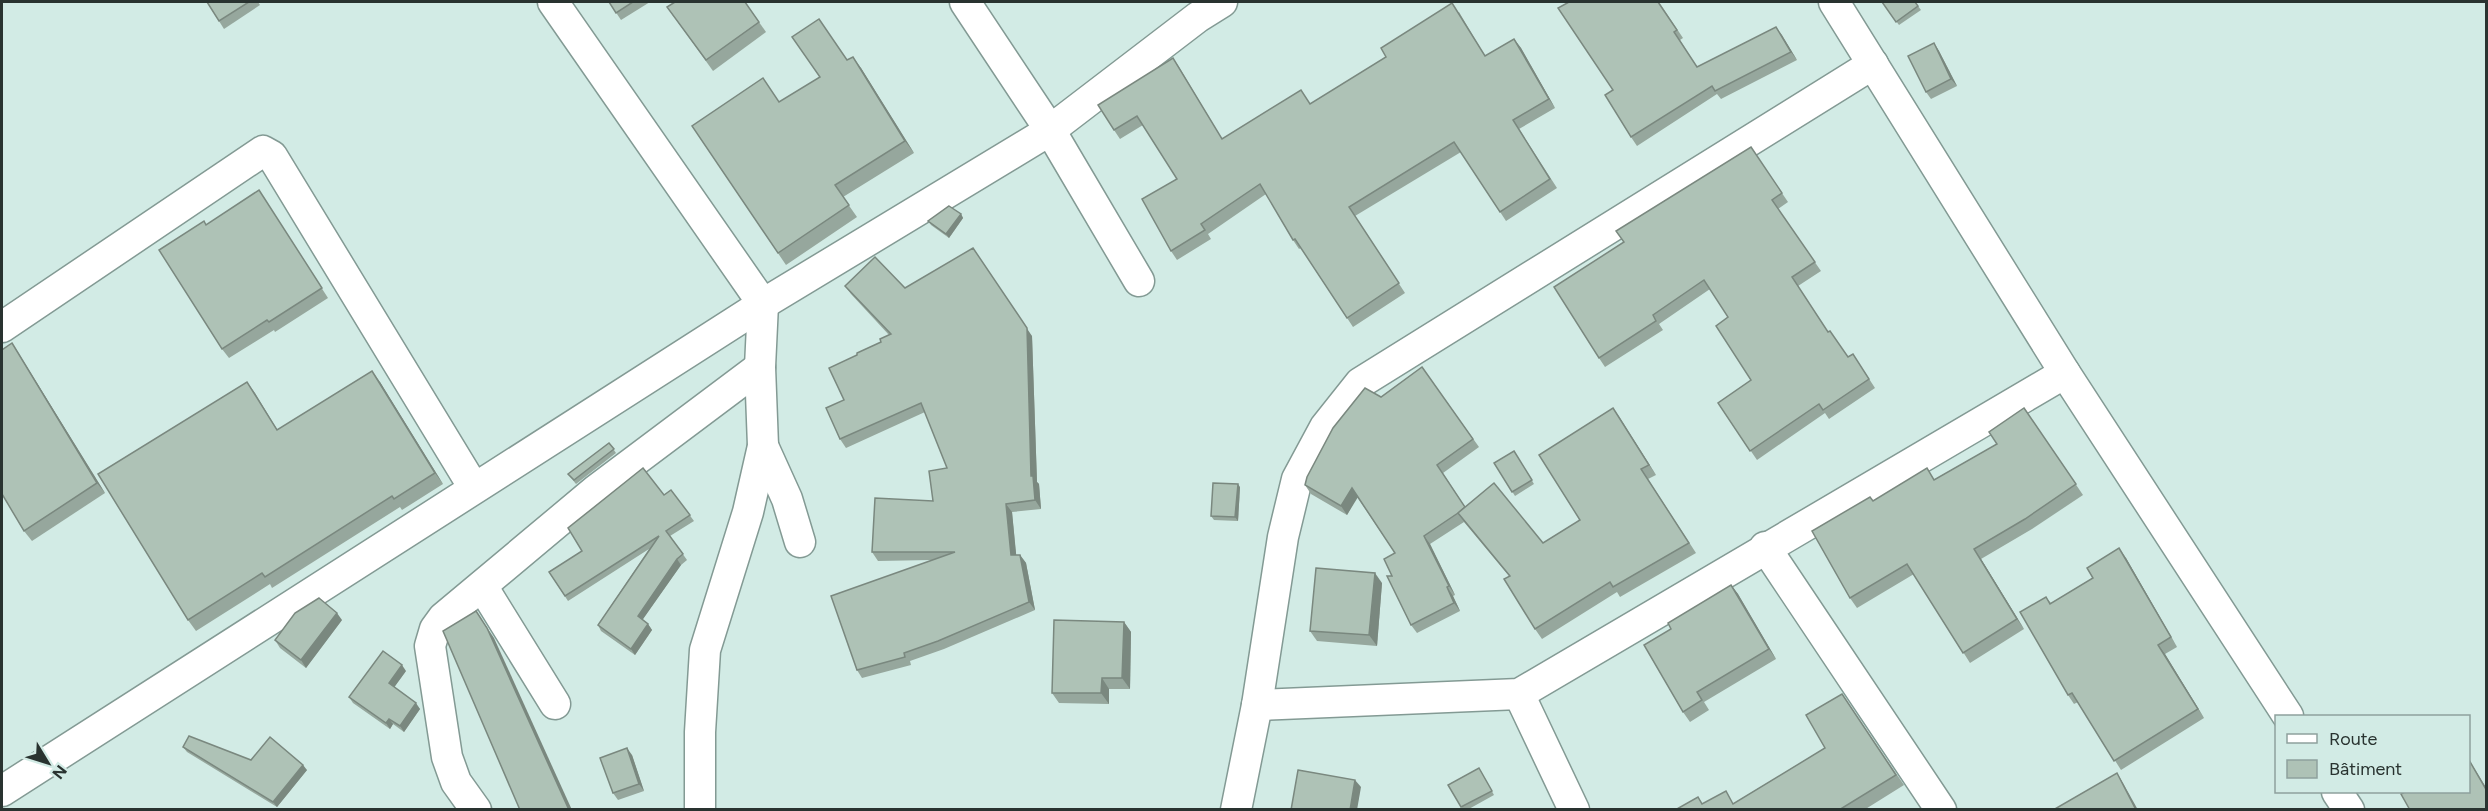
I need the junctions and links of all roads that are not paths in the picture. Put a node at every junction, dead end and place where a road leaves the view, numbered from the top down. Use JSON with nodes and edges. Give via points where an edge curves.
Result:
{"nodes":[{"id":1,"x":553,"y":2,"type":"edge"},
{"id":2,"x":965,"y":2,"type":"edge"},
{"id":3,"x":1222,"y":2,"type":"edge"},
{"id":4,"x":1834,"y":2,"type":"edge"},
{"id":5,"x":1873,"y":64,"type":"junction"},
{"id":6,"x":1050,"y":130,"type":"junction"},
{"id":7,"x":1139,"y":281,"type":"dead end"},
{"id":8,"x":763,"y":304,"type":"junction"},
{"id":9,"x":5,"y":318,"type":"edge"},
{"id":10,"x":760,"y":368,"type":"junction"},
{"id":11,"x":2065,"y":373,"type":"junction"},
{"id":12,"x":763,"y":447,"type":"junction"},
{"id":13,"x":474,"y":488,"type":"junction"},
{"id":14,"x":800,"y":542,"type":"dead end"},
{"id":15,"x":1765,"y":547,"type":"junction"},
{"id":16,"x":482,"y":586,"type":"junction"},
{"id":17,"x":1519,"y":694,"type":"junction"},
{"id":18,"x":555,"y":704,"type":"dead end"},
{"id":19,"x":1257,"y":705,"type":"junction"},
{"id":20,"x":2287,"y":715,"type":"edge"},
{"id":21,"x":2,"y":791,"type":"edge"},
{"id":22,"x":2338,"y":793,"type":"edge"},
{"id":23,"x":476,"y":810,"type":"edge"},
{"id":24,"x":700,"y":810,"type":"edge"},
{"id":25,"x":1236,"y":810,"type":"edge"},
{"id":26,"x":1574,"y":810,"type":"edge"},
{"id":27,"x":1941,"y":810,"type":"edge"},
{"id":28,"x":2349,"y":810,"type":"edge"}],
"edges":[{"from":1,"to":8,"type":"street"},
{"from":2,"to":6,"type":"street"},
{"from":3,"to":6,"type":"street"},
{"from":4,"to":5,"type":"street"},
{"from":5,"to":11,"type":"street"},
{"from":5,"to":19,"type":"street","via":[[1360,382],[1325,427],[1298,479],[1283,537]]},
{"from":6,"to":7,"type":"street"},
{"from":6,"to":8,"type":"street"},
{"from":8,"to":10,"type":"street"},
{"from":8,"to":13,"type":"street"},
{"from":9,"to":13,"type":"street","via":[[267,152]]},
{"from":10,"to":12,"type":"street"},
{"from":10,"to":16,"type":"street","via":[[596,490]]},
{"from":11,"to":15,"type":"street"},
{"from":11,"to":20,"type":"street"},
{"from":12,"to":14,"type":"street","via":[[787,499]]},
{"from":12,"to":24,"type":"street","via":[[748,512],[705,650]]},
{"from":13,"to":21,"type":"street"},
{"from":15,"to":17,"type":"street"},
{"from":15,"to":27,"type":"street"},
{"from":16,"to":18,"type":"street"},
{"from":16,"to":23,"type":"street","via":[[443,618],[430,646],[447,757],[456,782]]},
{"from":17,"to":19,"type":"street"},
{"from":17,"to":26,"type":"street"},
{"from":19,"to":25,"type":"street"},
{"from":22,"to":28,"type":"street"}]}
